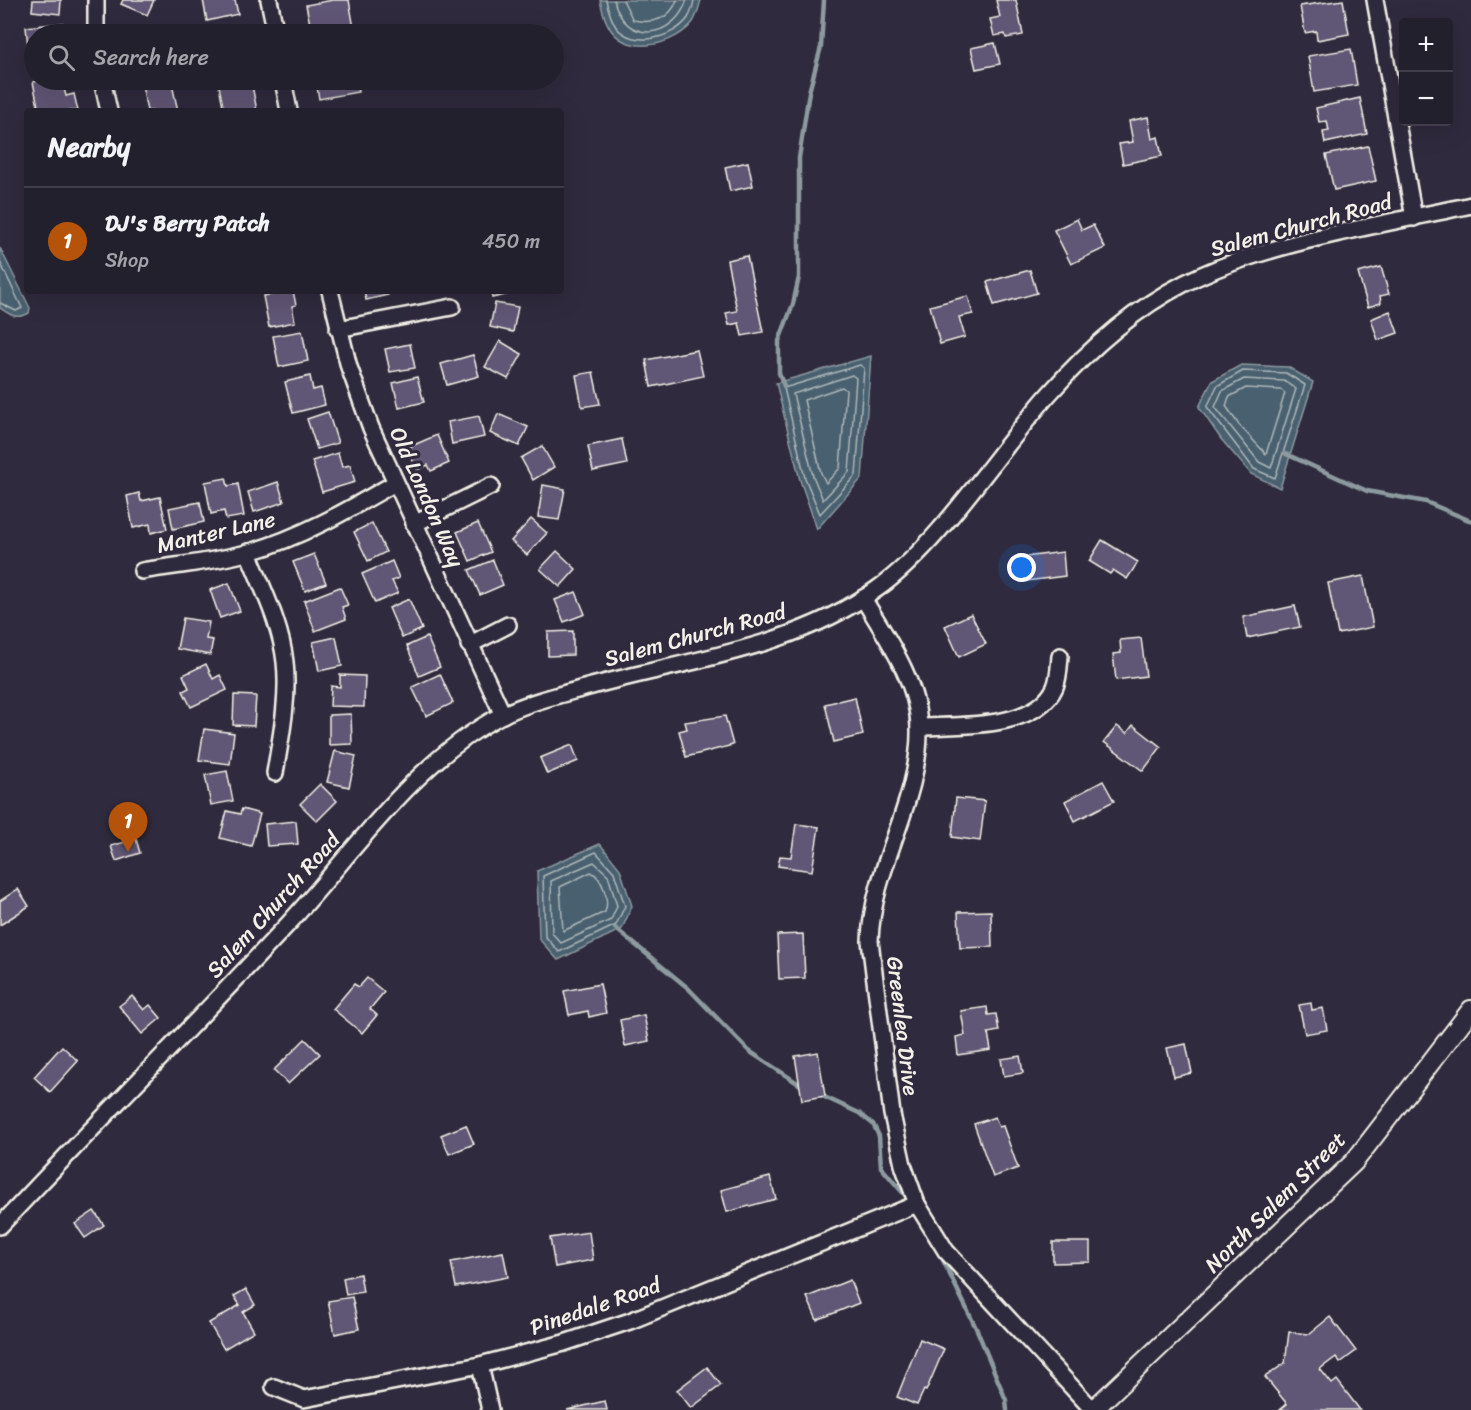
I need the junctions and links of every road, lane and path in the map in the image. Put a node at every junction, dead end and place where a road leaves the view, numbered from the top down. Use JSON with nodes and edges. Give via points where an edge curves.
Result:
{"nodes":[{"id":1,"x":96,"y":0,"type":"edge"},
{"id":2,"x":269,"y":0,"type":"edge"},
{"id":3,"x":1375,"y":0,"type":"edge"},
{"id":4,"x":96,"y":24,"type":"edge"},
{"id":5,"x":274,"y":24,"type":"edge"},
{"id":6,"x":104,"y":90,"type":"edge"},
{"id":7,"x":286,"y":90,"type":"edge"},
{"id":8,"x":108,"y":108,"type":"edge"},
{"id":9,"x":289,"y":108,"type":"edge"},
{"id":10,"x":1471,"y":205,"type":"edge"},
{"id":11,"x":1414,"y":218,"type":"junction"},
{"id":12,"x":331,"y":294,"type":"edge"},
{"id":13,"x":452,"y":307,"type":"dead end"},
{"id":14,"x":338,"y":328,"type":"junction"},
{"id":15,"x":395,"y":483,"type":"junction"},
{"id":16,"x":491,"y":486,"type":"dead end"},
{"id":17,"x":414,"y":524,"type":"junction"},
{"id":18,"x":248,"y":552,"type":"junction"},
{"id":19,"x":142,"y":571,"type":"dead end"},
{"id":20,"x":863,"y":598,"type":"junction"},
{"id":21,"x":508,"y":625,"type":"dead end"},
{"id":22,"x":469,"y":645,"type":"junction"},
{"id":23,"x":1060,"y":656,"type":"dead end"},
{"id":24,"x":503,"y":715,"type":"junction"},
{"id":25,"x":919,"y":727,"type":"junction"},
{"id":26,"x":275,"y":773,"type":"dead end"},
{"id":27,"x":1471,"y":1010,"type":"edge"},
{"id":28,"x":917,"y":1204,"type":"junction"},
{"id":29,"x":0,"y":1226,"type":"edge"},
{"id":30,"x":480,"y":1365,"type":"junction"},
{"id":31,"x":274,"y":1387,"type":"dead end"},
{"id":32,"x":490,"y":1410,"type":"edge"},
{"id":33,"x":1093,"y":1410,"type":"edge"}],
"edges":[{"from":1,"to":4,"type":"street"},
{"from":2,"to":5,"type":"street"},
{"from":3,"to":11,"type":"street"},
{"from":6,"to":8,"type":"street"},
{"from":7,"to":9,"type":"street"},
{"from":10,"to":11,"type":"street","name":"Salem Church Road"},
{"from":11,"to":20,"type":"street","name":"Salem Church Road","via":[[1249,258],[1188,282],[1139,310],[1071,370],[926,543],[899,571]]},
{"from":12,"to":14,"type":"street","name":"Old London Way"},
{"from":13,"to":14,"type":"street"},
{"from":14,"to":15,"type":"street","name":"Old London Way","via":[[348,367]]},
{"from":15,"to":17,"type":"street","name":"Old London Way"},
{"from":15,"to":18,"type":"street","name":"Manter Lane","via":[[323,524]]},
{"from":16,"to":17,"type":"street"},
{"from":17,"to":22,"type":"street","name":"Old London Way"},
{"from":18,"to":19,"type":"street","name":"Manter Lane"},
{"from":18,"to":26,"type":"street","via":[[276,624],[285,662],[285,703]]},
{"from":20,"to":24,"type":"street","name":"Salem Church Road","via":[[819,623],[776,639],[555,696]]},
{"from":20,"to":25,"type":"street","name":"Greenlea Drive","via":[[905,675]]},
{"from":21,"to":22,"type":"street"},
{"from":22,"to":24,"type":"street","name":"Old London Way"},
{"from":23,"to":25,"type":"street","via":[[1055,687],[1046,701],[1023,715],[991,723]]},
{"from":24,"to":29,"type":"street","name":"Salem Church Road","via":[[452,749],[405,792],[254,961]]},
{"from":25,"to":28,"type":"street","name":"Greenlea Drive","via":[[907,798],[875,892],[870,940],[892,1114],[903,1165]]},
{"from":27,"to":33,"type":"main road","name":"North Salem Street","via":[[1354,1162]]},
{"from":28,"to":30,"type":"street","name":"Pinedale Road","via":[[630,1321]]},
{"from":28,"to":33,"type":"street","name":"Greenlea Drive","via":[[946,1251]]},
{"from":30,"to":31,"type":"street","name":"Pinedale Road","via":[[304,1399]]},
{"from":30,"to":32,"type":"street"}]}
